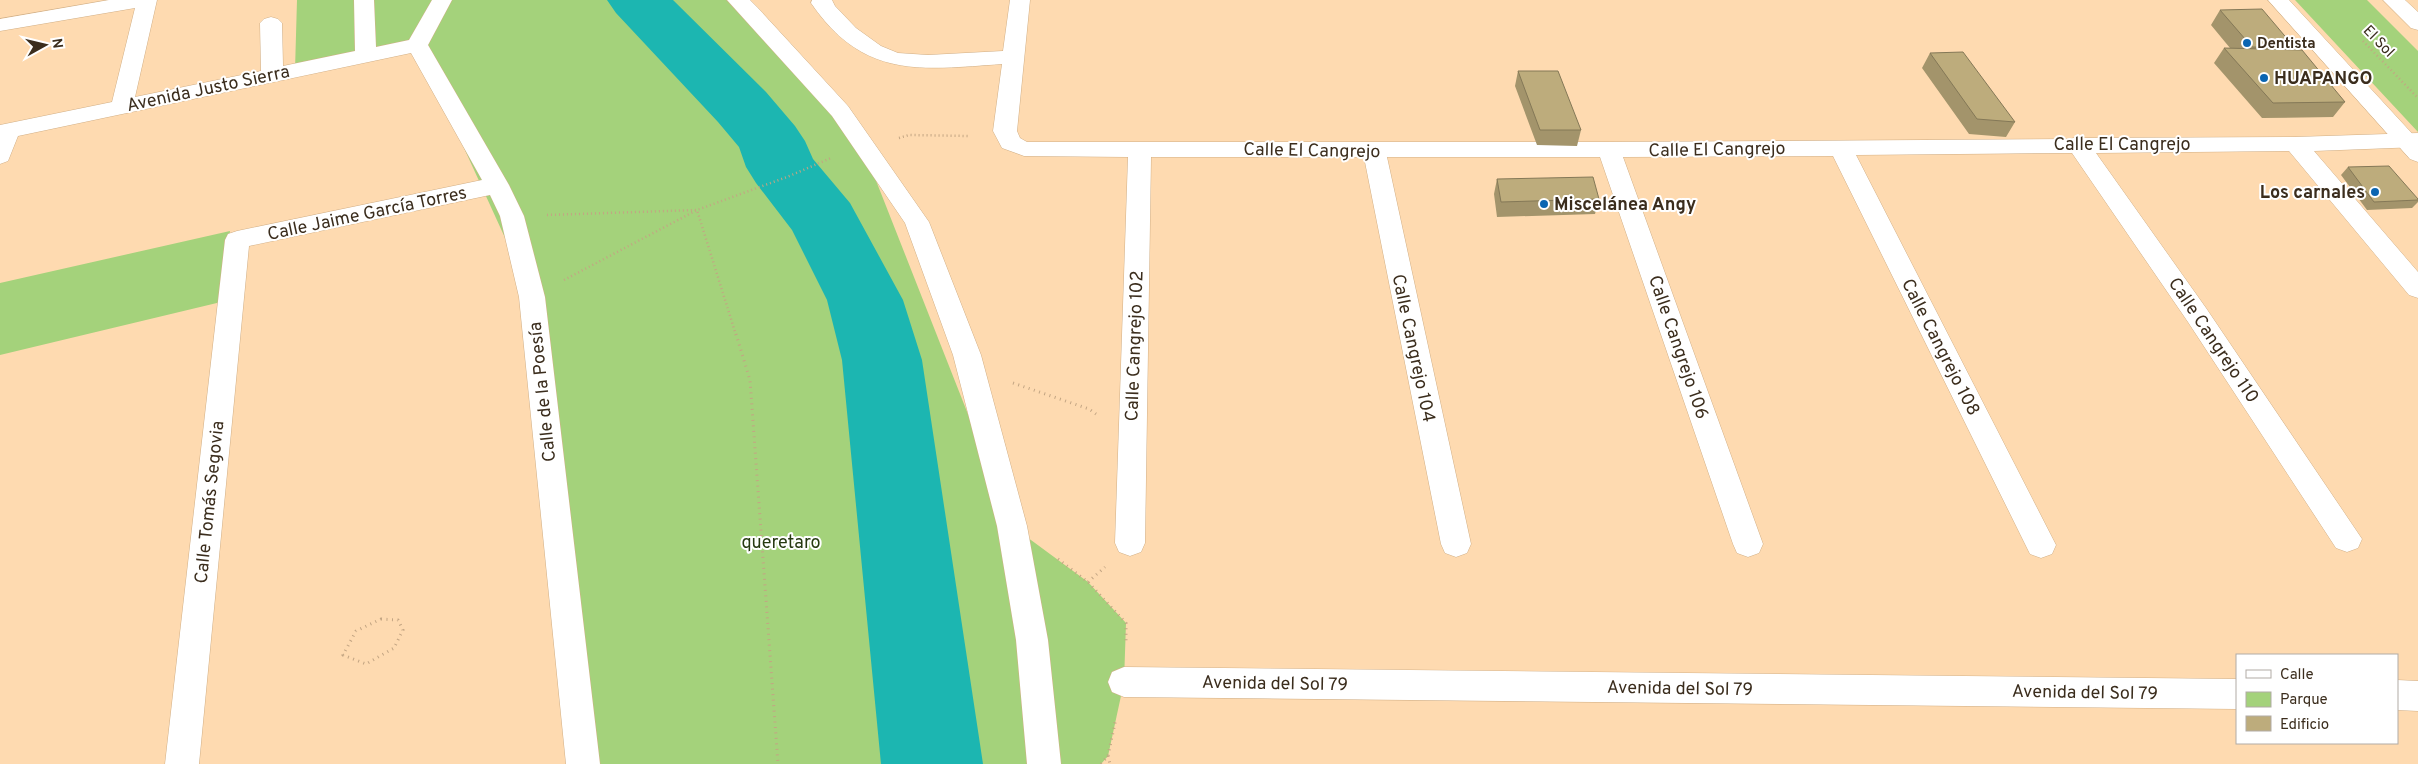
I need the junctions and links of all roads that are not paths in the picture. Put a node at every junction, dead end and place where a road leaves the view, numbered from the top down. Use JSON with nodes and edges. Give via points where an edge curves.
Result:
{"nodes":[{"id":1,"x":146,"y":0,"type":"edge"},
{"id":2,"x":364,"y":0,"type":"edge"},
{"id":3,"x":442,"y":0,"type":"edge"},
{"id":4,"x":737,"y":0,"type":"edge"},
{"id":5,"x":822,"y":0,"type":"edge"},
{"id":6,"x":1020,"y":0,"type":"edge"},
{"id":7,"x":2278,"y":0,"type":"edge"},
{"id":8,"x":2404,"y":5,"type":"edge"},
{"id":9,"x":272,"y":23,"type":"dead end"},
{"id":10,"x":2418,"y":24,"type":"edge"},
{"id":11,"x":0,"y":25,"type":"edge"},
{"id":12,"x":417,"y":45,"type":"junction"},
{"id":13,"x":366,"y":56,"type":"junction"},
{"id":14,"x":1014,"y":57,"type":"junction"},
{"id":15,"x":272,"y":75,"type":"junction"},
{"id":16,"x":122,"y":106,"type":"junction"},
{"id":17,"x":4,"y":131,"type":"edge"},
{"id":18,"x":2076,"y":144,"type":"junction"},
{"id":19,"x":2295,"y":144,"type":"junction"},
{"id":20,"x":2414,"y":144,"type":"edge"},
{"id":21,"x":1140,"y":148,"type":"junction"},
{"id":22,"x":1841,"y":148,"type":"junction"},
{"id":23,"x":1609,"y":150,"type":"junction"},
{"id":24,"x":1374,"y":151,"type":"junction"},
{"id":25,"x":0,"y":156,"type":"edge"},
{"id":26,"x":497,"y":185,"type":"junction"},
{"id":27,"x":237,"y":240,"type":"joint"},
{"id":28,"x":2418,"y":289,"type":"edge"},
{"id":29,"x":2347,"y":539,"type":"dead end"},
{"id":30,"x":1130,"y":544,"type":"dead end"},
{"id":31,"x":1456,"y":544,"type":"dead end"},
{"id":32,"x":1748,"y":544,"type":"dead end"},
{"id":33,"x":2041,"y":545,"type":"dead end"},
{"id":34,"x":1124,"y":682,"type":"road end"},
{"id":35,"x":2236,"y":694,"type":"edge"},
{"id":36,"x":2398,"y":695,"type":"edge"},
{"id":37,"x":2418,"y":696,"type":"edge"},
{"id":38,"x":182,"y":764,"type":"edge"},
{"id":39,"x":583,"y":764,"type":"edge"},
{"id":40,"x":1044,"y":764,"type":"edge"}],
"edges":[{"from":1,"to":11,"type":"street"},
{"from":1,"to":16,"type":"street"},
{"from":2,"to":13,"type":"street"},
{"from":3,"to":12,"type":"street"},
{"from":4,"to":40,"type":"street","via":[[840,111],[850,150],[917,222],[967,356],[1012,526],[1032,640]]},
{"from":5,"to":14,"type":"street","via":[[838,25],[884,56],[918,61]]},
{"from":6,"to":14,"type":"street"},
{"from":7,"to":20,"type":"street"},
{"from":8,"to":10,"type":"street"},
{"from":9,"to":15,"type":"street"},
{"from":12,"to":13,"type":"street","name":"Avenida Justo Sierra"},
{"from":12,"to":26,"type":"street","name":"Calle de la Poesía"},
{"from":13,"to":15,"type":"street","name":"Avenida Justo Sierra"},
{"from":14,"to":21,"type":"street","name":"Calle El Cangrejo","via":[[1011,139],[1039,150]]},
{"from":15,"to":16,"type":"street","name":"Avenida Justo Sierra"},
{"from":16,"to":17,"type":"street","name":"Avenida Justo Sierra"},
{"from":17,"to":25,"type":"street"},
{"from":18,"to":19,"type":"street","name":"Calle El Cangrejo"},
{"from":18,"to":22,"type":"street","name":"Calle El Cangrejo"},
{"from":18,"to":29,"type":"street","name":"Calle Cangrejo 110","via":[[2197,314]]},
{"from":19,"to":20,"type":"street","name":"Calle El Cangrejo"},
{"from":19,"to":28,"type":"street"},
{"from":21,"to":24,"type":"street","name":"Calle El Cangrejo"},
{"from":21,"to":30,"type":"street","name":"Calle Cangrejo 102"},
{"from":22,"to":23,"type":"street","name":"Calle El Cangrejo"},
{"from":22,"to":33,"type":"street","name":"Calle Cangrejo 108"},
{"from":23,"to":24,"type":"street","name":"Calle El Cangrejo"},
{"from":23,"to":32,"type":"street","name":"Calle Cangrejo 106"},
{"from":24,"to":31,"type":"street","name":"Calle Cangrejo 104"},
{"from":26,"to":27,"type":"street","name":"Calle Jaime García Torres"},
{"from":26,"to":39,"type":"street","name":"Calle de la Poesía","via":[[512,216],[532,297]]},
{"from":27,"to":38,"type":"street","name":"Calle Tomás Segovia"},
{"from":34,"to":35,"type":"street","name":"Avenida del Sol 79"},
{"from":36,"to":37,"type":"street"}]}
